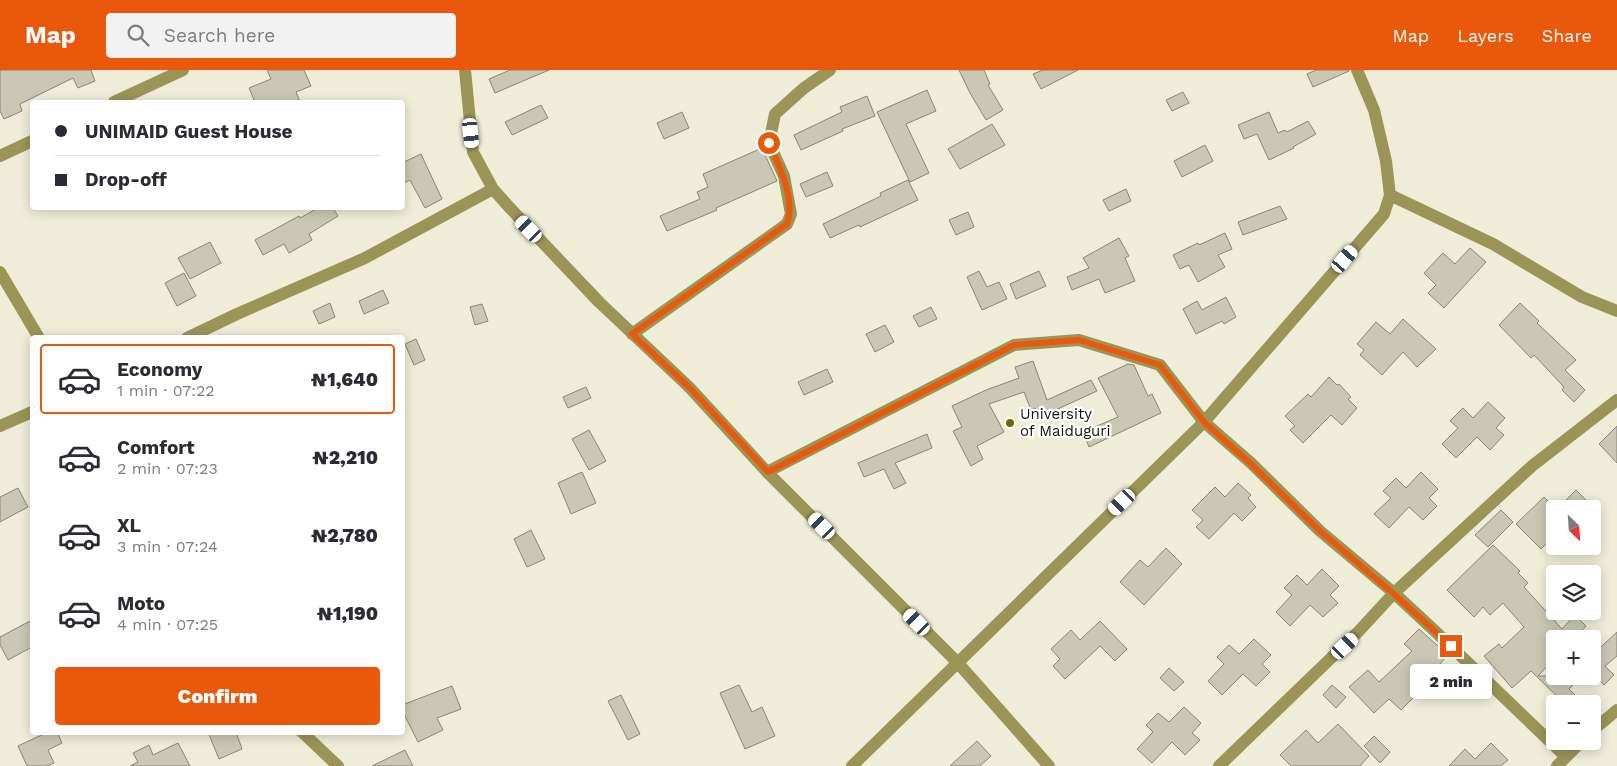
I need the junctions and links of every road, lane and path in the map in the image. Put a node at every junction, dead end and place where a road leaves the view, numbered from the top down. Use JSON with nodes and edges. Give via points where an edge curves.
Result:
{"nodes":[{"id":1,"x":184,"y":70,"type":"edge"},
{"id":2,"x":465,"y":70,"type":"edge"},
{"id":3,"x":830,"y":70,"type":"edge"},
{"id":4,"x":1357,"y":70,"type":"edge"},
{"id":5,"x":118,"y":100,"type":"edge"},
{"id":6,"x":30,"y":142,"type":"edge"},
{"id":7,"x":0,"y":156,"type":"edge"},
{"id":8,"x":493,"y":189,"type":"junction"},
{"id":9,"x":1390,"y":195,"type":"junction"},
{"id":10,"x":0,"y":272,"type":"edge"},
{"id":11,"x":1617,"y":311,"type":"edge"},
{"id":12,"x":632,"y":334,"type":"junction"},
{"id":13,"x":37,"y":335,"type":"edge"},
{"id":14,"x":193,"y":335,"type":"edge"},
{"id":15,"x":1617,"y":400,"type":"edge"},
{"id":16,"x":30,"y":413,"type":"edge"},
{"id":17,"x":1204,"y":422,"type":"junction"},
{"id":18,"x":0,"y":426,"type":"edge"},
{"id":19,"x":768,"y":472,"type":"junction"},
{"id":20,"x":1394,"y":594,"type":"junction"},
{"id":21,"x":958,"y":663,"type":"junction"},
{"id":22,"x":1617,"y":710,"type":"edge"},
{"id":23,"x":1601,"y":723,"type":"edge"},
{"id":24,"x":305,"y":735,"type":"edge"},
{"id":25,"x":1573,"y":750,"type":"edge"},
{"id":26,"x":1562,"y":762,"type":"edge"},
{"id":27,"x":338,"y":766,"type":"edge"},
{"id":28,"x":852,"y":766,"type":"edge"},
{"id":29,"x":1049,"y":766,"type":"edge"},
{"id":30,"x":1219,"y":766,"type":"edge"}],
"edges":[{"from":1,"to":5,"type":"street"},
{"from":2,"to":8,"type":"street","via":[[473,152]]},
{"from":3,"to":12,"type":"street","via":[[775,114],[769,143],[784,176],[791,214],[787,224]]},
{"from":4,"to":9,"type":"street","via":[[1374,110]]},
{"from":6,"to":7,"type":"street"},
{"from":8,"to":12,"type":"street"},
{"from":8,"to":14,"type":"street","via":[[365,258]]},
{"from":9,"to":11,"type":"street","via":[[1493,244],[1582,297]]},
{"from":9,"to":17,"type":"street","via":[[1384,214]]},
{"from":10,"to":13,"type":"street"},
{"from":12,"to":19,"type":"street","via":[[689,387]]},
{"from":15,"to":20,"type":"street","via":[[1532,466]]},
{"from":16,"to":18,"type":"street"},
{"from":17,"to":19,"type":"street","via":[[1160,365],[1079,340],[1014,345]]},
{"from":17,"to":20,"type":"street","via":[[1320,531]]},
{"from":17,"to":21,"type":"street"},
{"from":19,"to":21,"type":"street"},
{"from":20,"to":26,"type":"street"},
{"from":20,"to":30,"type":"street"},
{"from":21,"to":28,"type":"street"},
{"from":21,"to":29,"type":"street"},
{"from":22,"to":23,"type":"street"},
{"from":24,"to":27,"type":"street"},
{"from":25,"to":26,"type":"street"}]}
